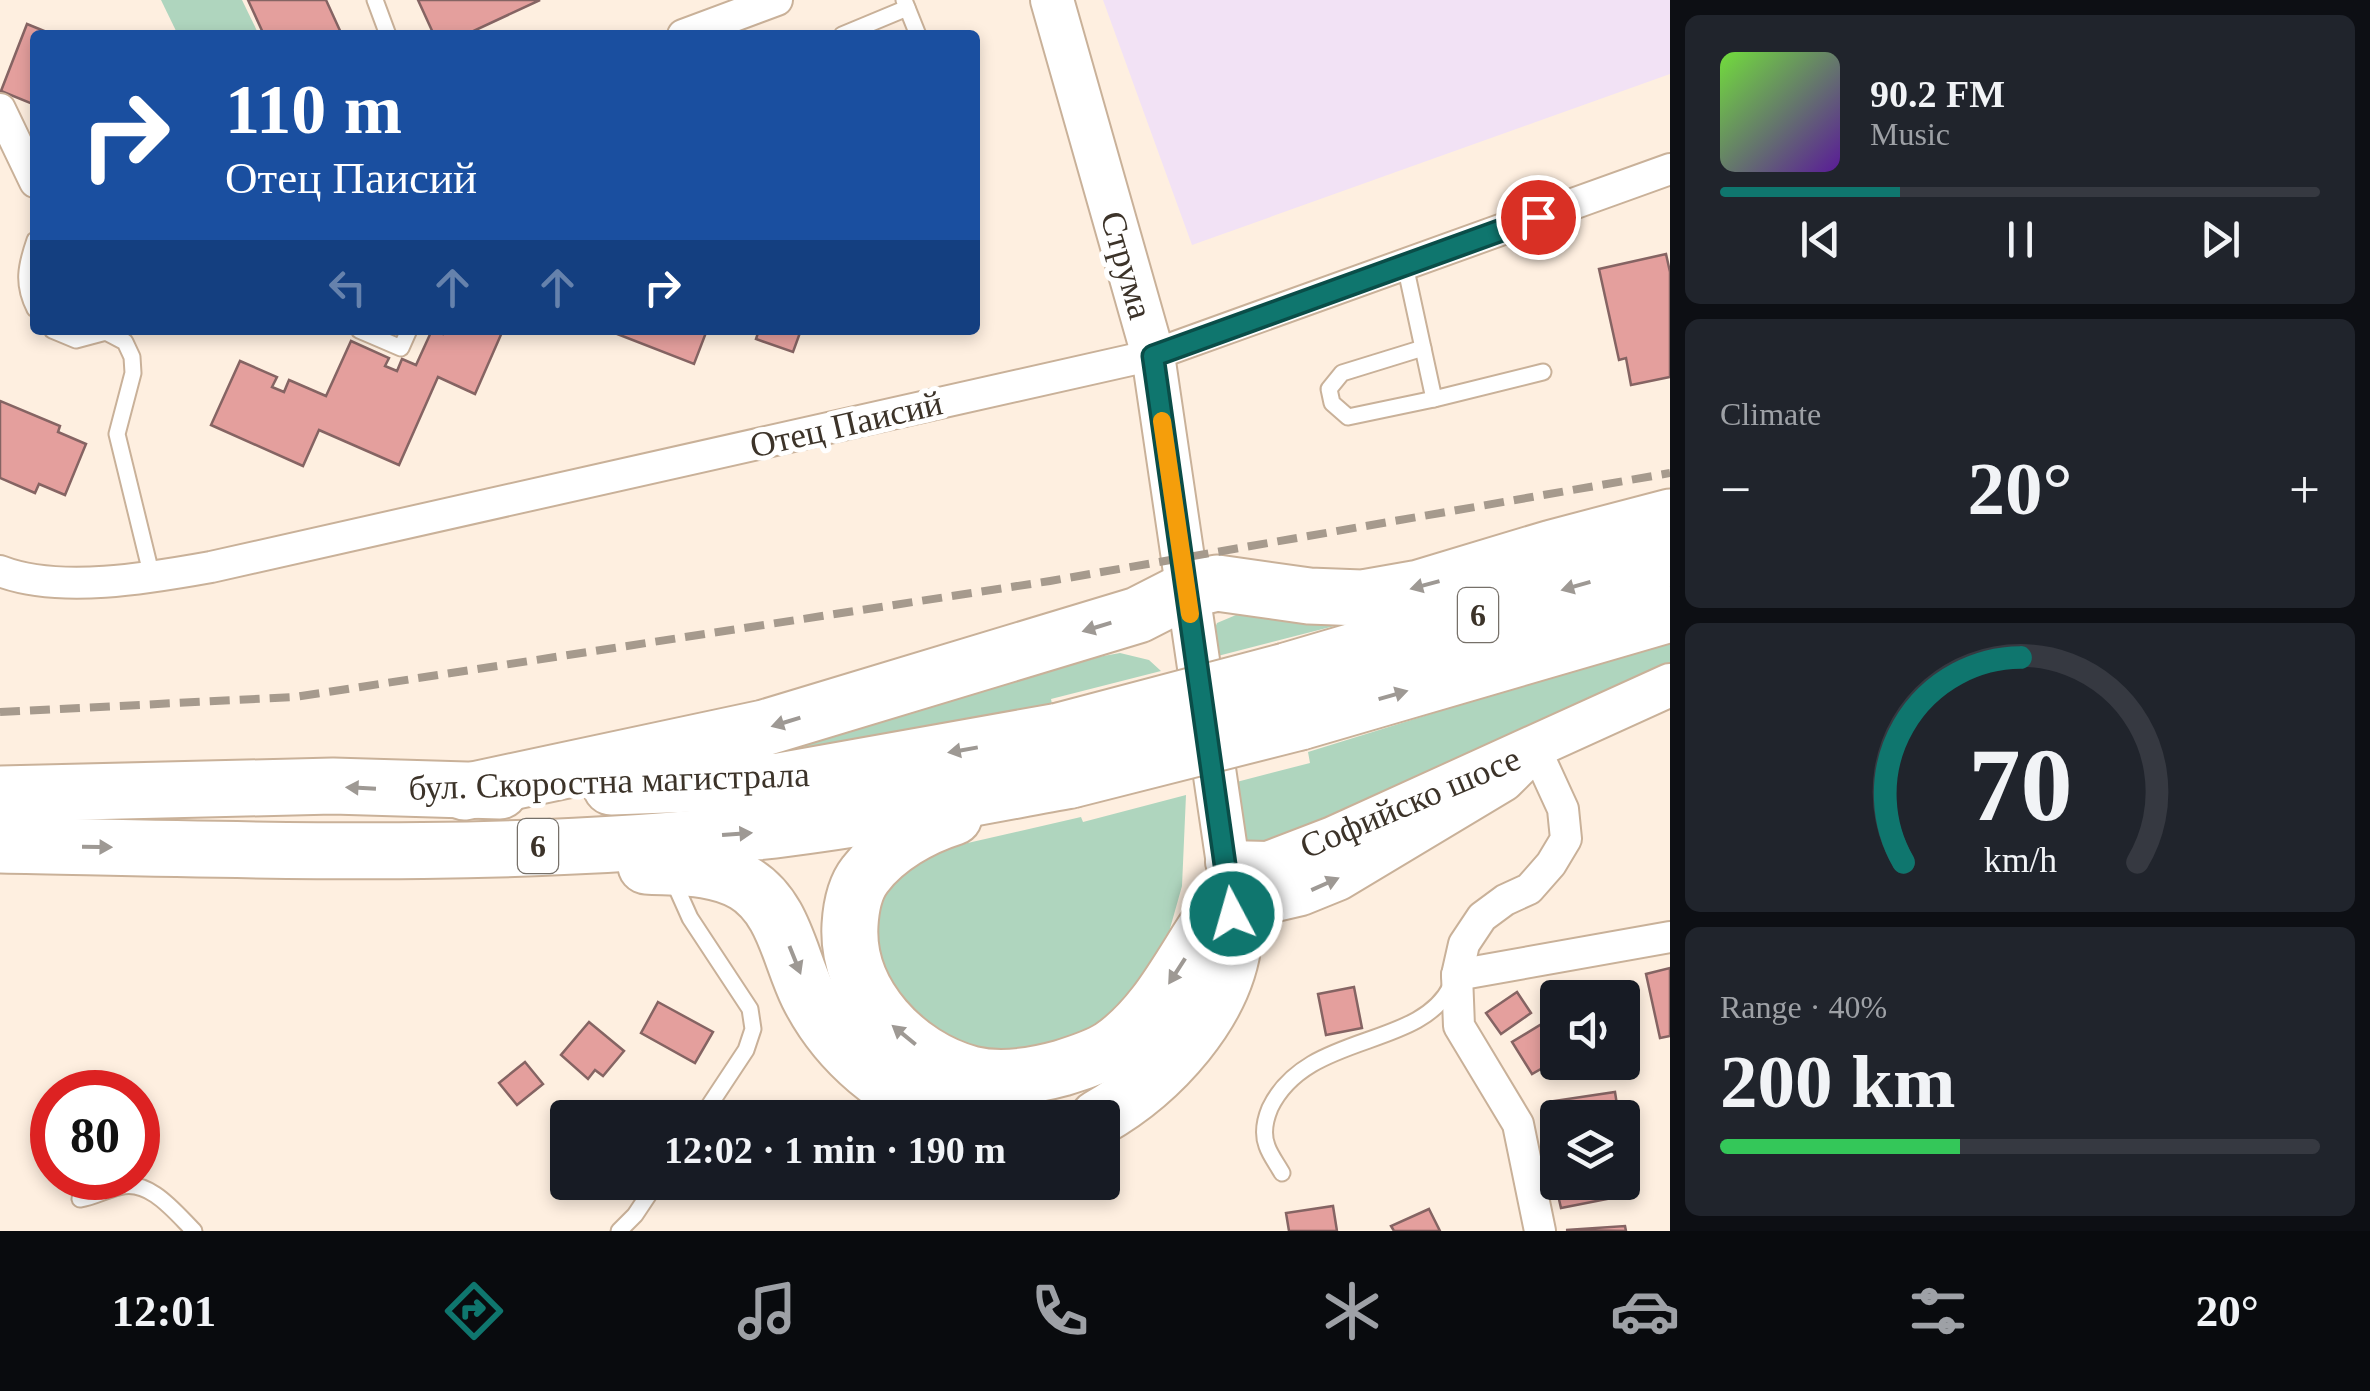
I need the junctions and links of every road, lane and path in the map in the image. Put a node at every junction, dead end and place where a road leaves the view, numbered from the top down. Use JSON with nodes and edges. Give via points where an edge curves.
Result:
{"nodes":[{"id":1,"x":376,"y":0,"type":"edge"},
{"id":2,"x":777,"y":0,"type":"edge"},
{"id":3,"x":1052,"y":0,"type":"edge"},
{"id":4,"x":906,"y":4,"type":"edge"},
{"id":5,"x":386,"y":30,"type":"edge"},
{"id":6,"x":696,"y":30,"type":"edge"},
{"id":7,"x":852,"y":30,"type":"edge"},
{"id":8,"x":916,"y":30,"type":"edge"},
{"id":9,"x":0,"y":109,"type":"edge"},
{"id":10,"x":1670,"y":169,"type":"edge"},
{"id":11,"x":30,"y":172,"type":"edge"},
{"id":12,"x":30,"y":253,"type":"edge"},
{"id":13,"x":1405,"y":264,"type":"junction"},
{"id":14,"x":30,"y":296,"type":"edge"},
{"id":15,"x":64,"y":335,"type":"edge"},
{"id":16,"x":95,"y":335,"type":"edge"},
{"id":17,"x":112,"y":335,"type":"edge"},
{"id":18,"x":371,"y":335,"type":"edge"},
{"id":19,"x":407,"y":335,"type":"edge"},
{"id":20,"x":1423,"y":348,"type":"junction"},
{"id":21,"x":1153,"y":356,"type":"junction"},
{"id":22,"x":1543,"y":372,"type":"dead end"},
{"id":23,"x":1434,"y":398,"type":"junction"},
{"id":24,"x":1670,"y":517,"type":"edge"},
{"id":25,"x":1670,"y":558,"type":"edge"},
{"id":26,"x":0,"y":571,"type":"edge"},
{"id":27,"x":152,"y":577,"type":"junction"},
{"id":28,"x":1187,"y":590,"type":"junction"},
{"id":29,"x":1670,"y":614,"type":"edge"},
{"id":30,"x":1670,"y":685,"type":"edge"},
{"id":31,"x":1293,"y":697,"type":"junction"},
{"id":32,"x":1534,"y":748,"type":"junction"},
{"id":33,"x":1065,"y":756,"type":"junction"},
{"id":34,"x":464,"y":792,"type":"junction"},
{"id":35,"x":0,"y":794,"type":"edge"},
{"id":36,"x":0,"y":845,"type":"edge"},
{"id":37,"x":394,"y":852,"type":"junction"},
{"id":38,"x":668,"y":867,"type":"junction"},
{"id":39,"x":1229,"y":876,"type":"junction"},
{"id":40,"x":1670,"y":937,"type":"edge"},
{"id":41,"x":1456,"y":975,"type":"junction"},
{"id":42,"x":713,"y":1100,"type":"edge"},
{"id":43,"x":914,"y":1100,"type":"edge"},
{"id":44,"x":1120,"y":1105,"type":"edge"},
{"id":45,"x":1282,"y":1173,"type":"dead end"},
{"id":46,"x":160,"y":1198,"type":"edge"},
{"id":47,"x":645,"y":1200,"type":"edge"},
{"id":48,"x":194,"y":1231,"type":"edge"},
{"id":49,"x":618,"y":1231,"type":"edge"},
{"id":50,"x":1540,"y":1231,"type":"edge"}],
"edges":[{"from":1,"to":5,"type":"lane"},
{"from":2,"to":6,"type":"street"},
{"from":3,"to":21,"type":"main road","name":"Струма"},
{"from":4,"to":7,"type":"lane"},
{"from":4,"to":8,"type":"lane"},
{"from":9,"to":11,"type":"street"},
{"from":10,"to":13,"type":"street","name":"Отец Паисий"},
{"from":12,"to":14,"type":"lane"},
{"from":13,"to":20,"type":"lane"},
{"from":13,"to":21,"type":"street","name":"Отец Паисий"},
{"from":15,"to":16,"type":"lane"},
{"from":17,"to":27,"type":"lane","via":[[125,342],[132,357],[117,434]]},
{"from":18,"to":19,"type":"lane","via":[[401,348]]},
{"from":20,"to":23,"type":"lane"},
{"from":20,"to":23,"type":"lane","via":[[1342,374],[1330,389],[1332,404],[1348,416]]},
{"from":21,"to":27,"type":"street","name":"Отец Паисий"},
{"from":21,"to":28,"type":"main road","name":"Струма"},
{"from":22,"to":23,"type":"lane"},
{"from":24,"to":28,"type":"highway","one_way":true,"via":[[1362,598],[1216,584]]},
{"from":25,"to":31,"type":"highway","name":"бул. Скоростна магистрала","number":"6","one_way":true},
{"from":26,"to":27,"type":"street","name":"Отец Паисий","via":[[75,582]]},
{"from":28,"to":34,"type":"highway","one_way":true,"via":[[1138,615],[764,728]]},
{"from":28,"to":39,"type":"main road","name":"Струма"},
{"from":31,"to":29,"type":"highway","name":"бул. Скоростна магистрала","number":"6","one_way":true},
{"from":30,"to":32,"type":"main road","name":"Софийско шосе"},
{"from":31,"to":33,"type":"highway","name":"бул. Скоростна магистрала","number":"6","bridge":true},
{"from":32,"to":39,"type":"main road","name":"Софийско шосе","via":[[1502,780],[1338,879],[1271,900]]},
{"from":32,"to":41,"type":"street","via":[[1562,809],[1566,839],[1529,889],[1482,917],[1464,944]]},
{"from":33,"to":34,"type":"highway","name":"бул. Скоростна магистрала","number":"6","one_way":true,"via":[[780,781]]},
{"from":37,"to":33,"type":"highway","name":"бул. Скоростна магистрала","number":"6","one_way":true,"via":[[757,832],[882,815]]},
{"from":39,"to":33,"type":"highway","one_way":true,"via":[[1164,991],[1138,1026],[1109,1049],[1078,1064],[1003,1078],[970,1074],[904,1038],[864,992],[852,963],[850,905],[864,875],[912,835]]},
{"from":34,"to":35,"type":"highway","name":"бул. Скоростна магистрала","number":"6","one_way":true,"via":[[333,786]]},
{"from":36,"to":37,"type":"highway","name":"бул. Скоростна магистрала","number":"6","one_way":true},
{"from":37,"to":38,"type":"highway"},
{"from":38,"to":42,"type":"lane","via":[[690,918],[750,1009],[746,1050]]},
{"from":38,"to":43,"type":"highway","one_way":true,"via":[[706,869],[746,884],[774,912],[808,995],[832,1033],[861,1066]]},
{"from":39,"to":44,"type":"highway","via":[[1234,938],[1212,1003],[1188,1042]]},
{"from":40,"to":41,"type":"street"},
{"from":41,"to":45,"type":"lane","via":[[1443,1002],[1410,1024],[1332,1052],[1277,1094],[1264,1121],[1266,1144]]},
{"from":41,"to":50,"type":"street","via":[[1459,1026],[1518,1124]]},
{"from":46,"to":48,"type":"lane"},
{"from":47,"to":49,"type":"lane"}]}
